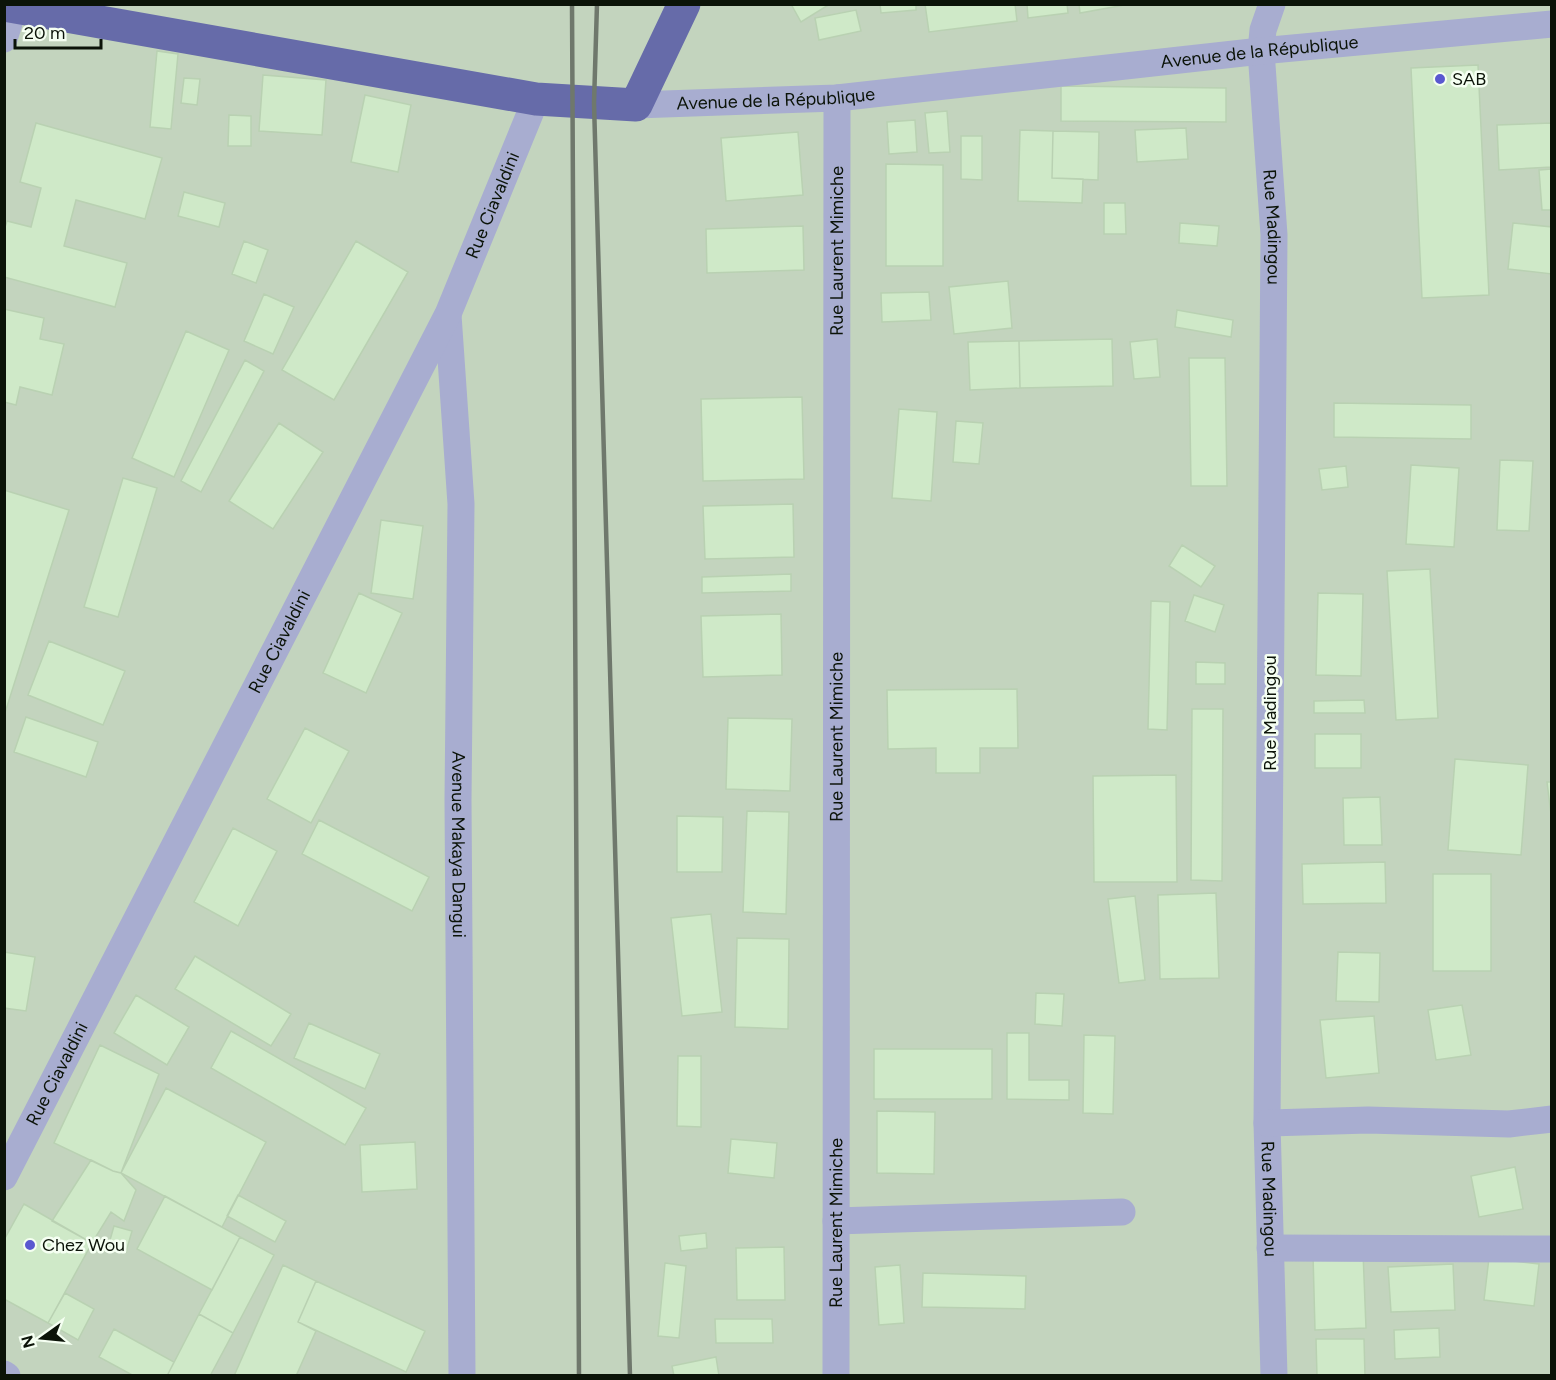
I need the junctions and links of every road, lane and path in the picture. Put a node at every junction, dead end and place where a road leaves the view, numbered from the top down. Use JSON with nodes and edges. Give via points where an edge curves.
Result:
{"nodes":[{"id":1,"x":684,"y":4,"type":"edge"},
{"id":2,"x":1272,"y":4,"type":"edge"},
{"id":3,"x":1531,"y":4,"type":"edge"},
{"id":4,"x":11,"y":5,"type":"edge"},
{"id":5,"x":1551,"y":24,"type":"edge"},
{"id":6,"x":1515,"y":28,"type":"junction"},
{"id":7,"x":4,"y":39,"type":"edge"},
{"id":8,"x":1261,"y":51,"type":"junction"},
{"id":9,"x":837,"y":98,"type":"junction"},
{"id":10,"x":536,"y":99,"type":"junction"},
{"id":11,"x":636,"y":105,"type":"junction"},
{"id":12,"x":448,"y":314,"type":"junction"},
{"id":13,"x":1551,"y":1119,"type":"edge"},
{"id":14,"x":1267,"y":1123,"type":"junction"},
{"id":15,"x":4,"y":1177,"type":"edge"},
{"id":16,"x":1122,"y":1212,"type":"dead end"},
{"id":17,"x":836,"y":1221,"type":"junction"},
{"id":18,"x":1270,"y":1248,"type":"junction"},
{"id":19,"x":1551,"y":1249,"type":"edge"},
{"id":20,"x":462,"y":1376,"type":"edge"},
{"id":21,"x":836,"y":1376,"type":"edge"},
{"id":22,"x":1274,"y":1376,"type":"edge"}],
"edges":[{"from":1,"to":11,"type":"main road"},
{"from":2,"to":8,"type":"street","name":"Rue Madingou"},
{"from":3,"to":6,"type":"street"},
{"from":4,"to":7,"type":"street"},
{"from":4,"to":10,"type":"main road","name":"Avenue de la République"},
{"from":5,"to":6,"type":"street","name":"Avenue de la République"},
{"from":6,"to":8,"type":"street","name":"Avenue de la République"},
{"from":8,"to":9,"type":"street","name":"Avenue de la République"},
{"from":8,"to":14,"type":"street","name":"Rue Madingou","via":[[1274,235]]},
{"from":9,"to":11,"type":"street","name":"Avenue de la République"},
{"from":9,"to":17,"type":"street","name":"Rue Laurent Mimiche"},
{"from":10,"to":11,"type":"main road","name":"Avenue de la République"},
{"from":10,"to":12,"type":"street","name":"Rue Ciavaldini"},
{"from":12,"to":15,"type":"street","name":"Rue Ciavaldini"},
{"from":12,"to":20,"type":"street","name":"Avenue Makaya Dangui","via":[[461,504],[458,812]]},
{"from":13,"to":14,"type":"street","via":[[1509,1124],[1368,1120]]},
{"from":14,"to":18,"type":"street","name":"Rue Madingou"},
{"from":16,"to":17,"type":"street"},
{"from":17,"to":21,"type":"street","name":"Rue Laurent Mimiche"},
{"from":18,"to":19,"type":"street"},
{"from":18,"to":22,"type":"street","name":"Rue Madingou"}]}
